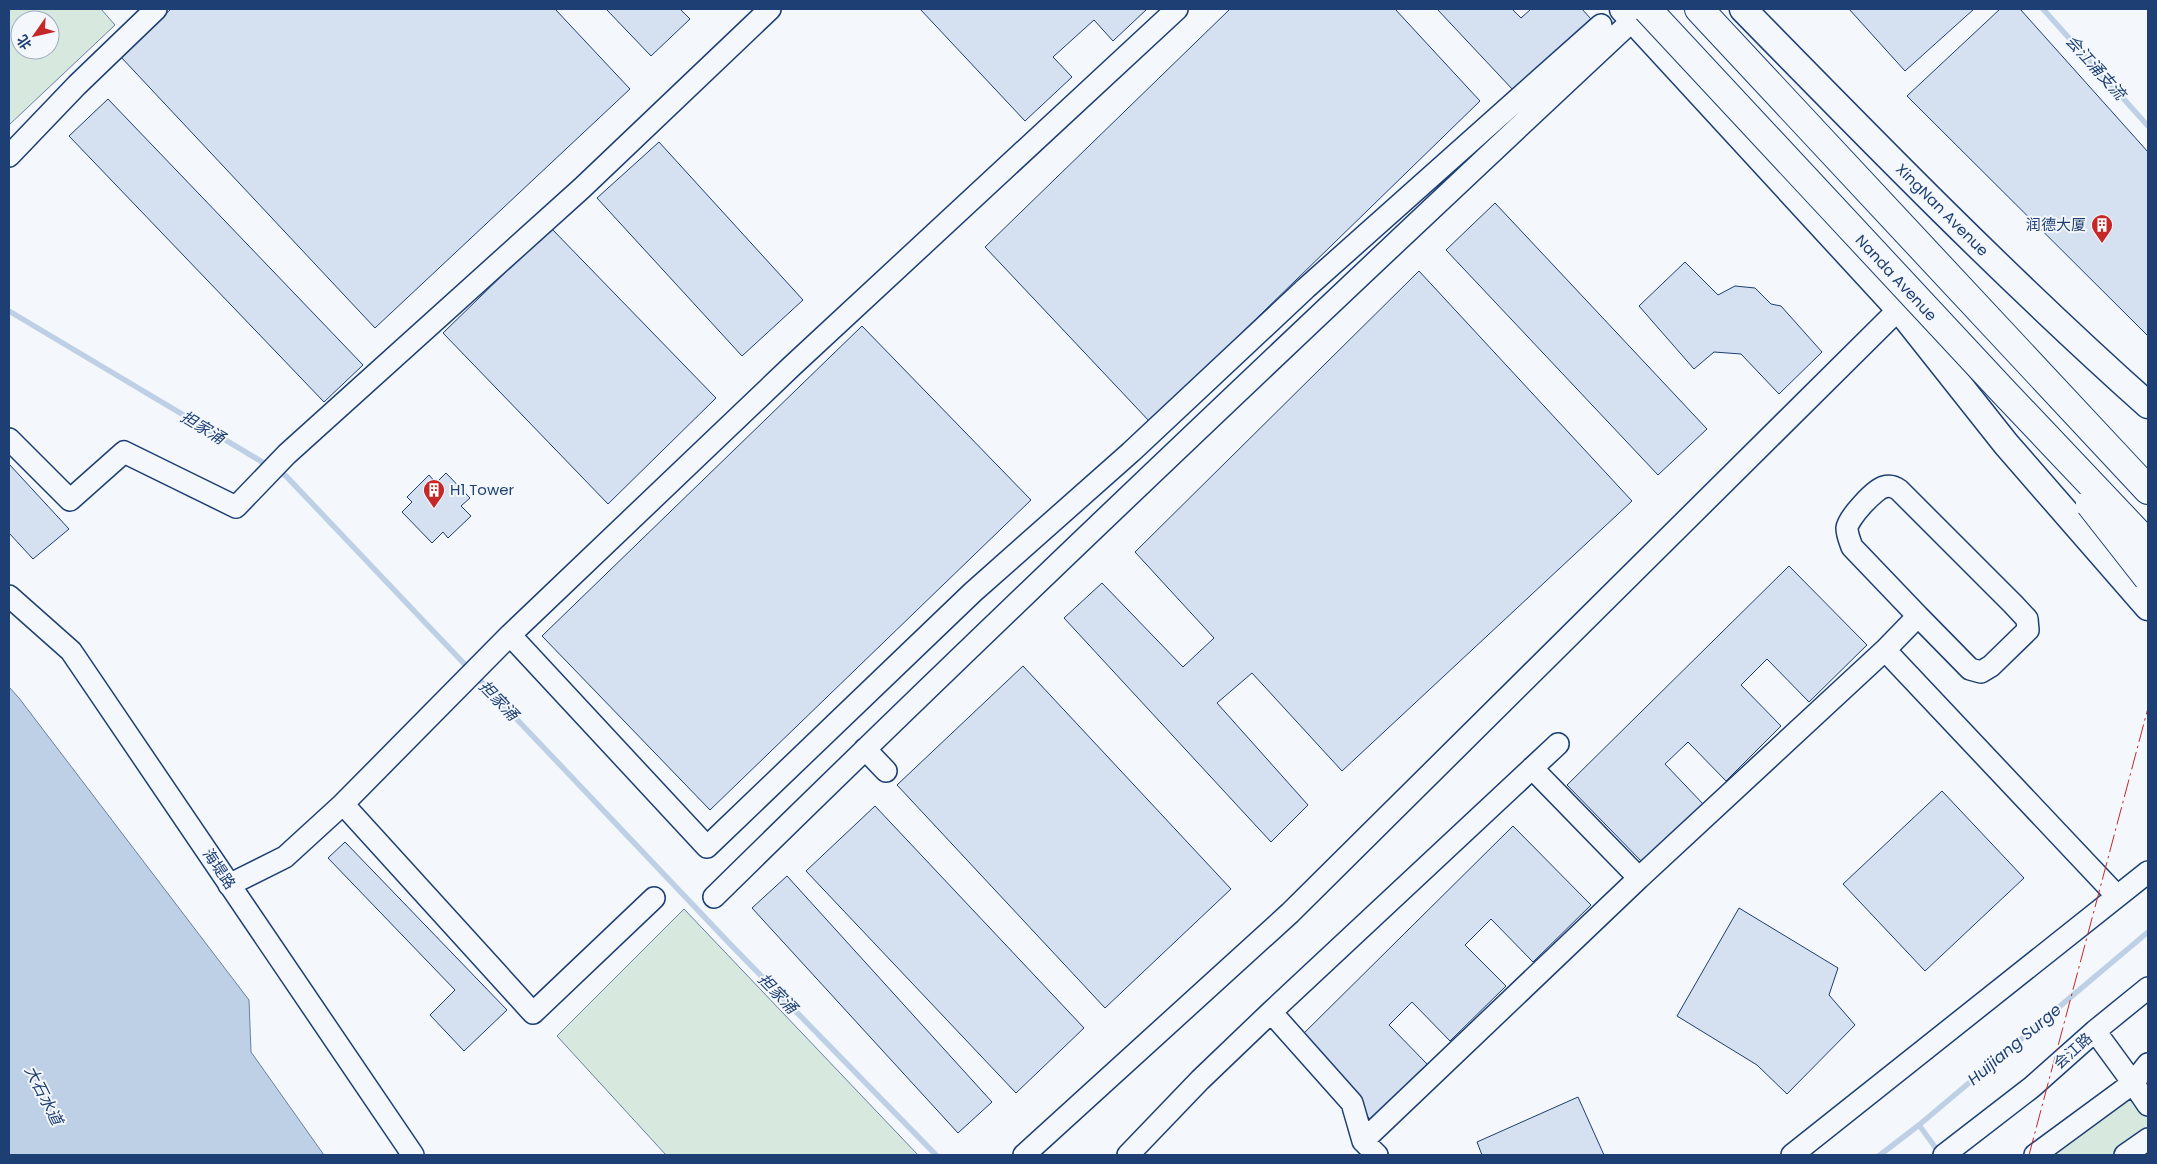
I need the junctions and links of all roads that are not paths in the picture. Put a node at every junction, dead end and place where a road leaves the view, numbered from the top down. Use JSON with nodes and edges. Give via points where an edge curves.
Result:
{"nodes":[{"id":1,"x":156,"y":9,"type":"edge"},
{"id":2,"x":770,"y":9,"type":"edge"},
{"id":3,"x":1177,"y":9,"type":"edge"},
{"id":4,"x":1699,"y":9,"type":"edge"},
{"id":5,"x":1743,"y":9,"type":"edge"},
{"id":6,"x":1634,"y":12,"type":"edge"},
{"id":7,"x":1601,"y":25,"type":"dead end"},
{"id":8,"x":9,"y":156,"type":"edge"},
{"id":9,"x":1900,"y":309,"type":"junction"},
{"id":10,"x":2002,"y":390,"type":"junction"},
{"id":11,"x":2148,"y":405,"type":"edge"},
{"id":12,"x":9,"y":439,"type":"edge"},
{"id":13,"x":2148,"y":490,"type":"edge"},
{"id":14,"x":2144,"y":546,"type":"edge"},
{"id":15,"x":2148,"y":578,"type":"edge"},
{"id":16,"x":9,"y":596,"type":"edge"},
{"id":17,"x":2148,"y":607,"type":"edge"},
{"id":18,"x":1918,"y":616,"type":"junction"},
{"id":19,"x":510,"y":635,"type":"junction"},
{"id":20,"x":1885,"y":650,"type":"junction"},
{"id":21,"x":1558,"y":744,"type":"dead end"},
{"id":22,"x":864,"y":749,"type":"junction"},
{"id":23,"x":1532,"y":768,"type":"junction"},
{"id":24,"x":886,"y":772,"type":"dead end"},
{"id":25,"x":343,"y":804,"type":"junction"},
{"id":26,"x":2148,"y":872,"type":"edge"},
{"id":27,"x":1639,"y":878,"type":"junction"},
{"id":28,"x":229,"y":885,"type":"junction"},
{"id":29,"x":2117,"y":896,"type":"junction"},
{"id":30,"x":714,"y":897,"type":"dead end"},
{"id":31,"x":654,"y":898,"type":"dead end"},
{"id":32,"x":2148,"y":988,"type":"edge"},
{"id":33,"x":1271,"y":1012,"type":"junction"},
{"id":34,"x":2095,"y":1031,"type":"junction"},
{"id":35,"x":2148,"y":1064,"type":"edge"},
{"id":36,"x":2133,"y":1083,"type":"junction"},
{"id":37,"x":2148,"y":1104,"type":"edge"},
{"id":38,"x":2145,"y":1146,"type":"edge"},
{"id":39,"x":1370,"y":1148,"type":"edge"},
{"id":40,"x":1948,"y":1152,"type":"edge"},
{"id":41,"x":413,"y":1155,"type":"edge"},
{"id":42,"x":1024,"y":1155,"type":"edge"},
{"id":43,"x":1128,"y":1155,"type":"edge"},
{"id":44,"x":1792,"y":1155,"type":"edge"},
{"id":45,"x":2035,"y":1155,"type":"edge"},
{"id":46,"x":2125,"y":1155,"type":"edge"}],
"edges":[{"from":1,"to":8,"type":"street"},
{"from":2,"to":12,"type":"street","via":[[575,195],[282,460],[236,507],[124,452],[70,500]]},
{"from":3,"to":19,"type":"street","via":[[792,366]]},
{"from":4,"to":13,"type":"highway"},
{"from":5,"to":11,"type":"main road","name":"XingNan Avenue","via":[[2069,334]]},
{"from":6,"to":9,"type":"main road"},
{"from":6,"to":10,"type":"highway","name":"Nanda Avenue","bridge":true},
{"from":6,"to":22,"type":"street"},
{"from":7,"to":19,"type":"street","via":[[973,592],[707,847]]},
{"from":9,"to":14,"type":"main road","via":[[2011,408]]},
{"from":9,"to":17,"type":"main road","via":[[2006,444]]},
{"from":9,"to":42,"type":"street","via":[[1290,912]]},
{"from":10,"to":14,"type":"highway","name":"Nanda Avenue","bridge":true},
{"from":10,"to":15,"type":"highway","bridge":true},
{"from":16,"to":28,"type":"street","name":"海堤路","via":[[71,651]]},
{"from":18,"to":18,"type":"street","via":[[1970,669],[1980,672],[1992,666],[2028,630],[2027,619],[2014,604],[1906,497],[1893,486],[1883,487],[1854,514],[1847,527],[1848,536],[1852,547]]},
{"from":18,"to":20,"type":"street"},
{"from":19,"to":25,"type":"street"},
{"from":20,"to":27,"type":"street"},
{"from":20,"to":29,"type":"street"},
{"from":21,"to":23,"type":"street"},
{"from":22,"to":24,"type":"street"},
{"from":22,"to":30,"type":"street"},
{"from":23,"to":27,"type":"street"},
{"from":23,"to":33,"type":"street"},
{"from":25,"to":28,"type":"street","via":[[285,856]]},
{"from":25,"to":31,"type":"street","via":[[533,1013]]},
{"from":26,"to":29,"type":"street"},
{"from":27,"to":39,"type":"street"},
{"from":28,"to":41,"type":"street","name":"海堤路"},
{"from":29,"to":44,"type":"street"},
{"from":32,"to":34,"type":"street","name":"会江路"},
{"from":33,"to":39,"type":"street","via":[[1352,1103]]},
{"from":33,"to":43,"type":"street"},
{"from":34,"to":36,"type":"street"},
{"from":34,"to":40,"type":"street","name":"会江路","via":[[2032,1087]]},
{"from":35,"to":36,"type":"street"},
{"from":36,"to":37,"type":"street"},
{"from":36,"to":45,"type":"street"},
{"from":38,"to":46,"type":"street"}]}
